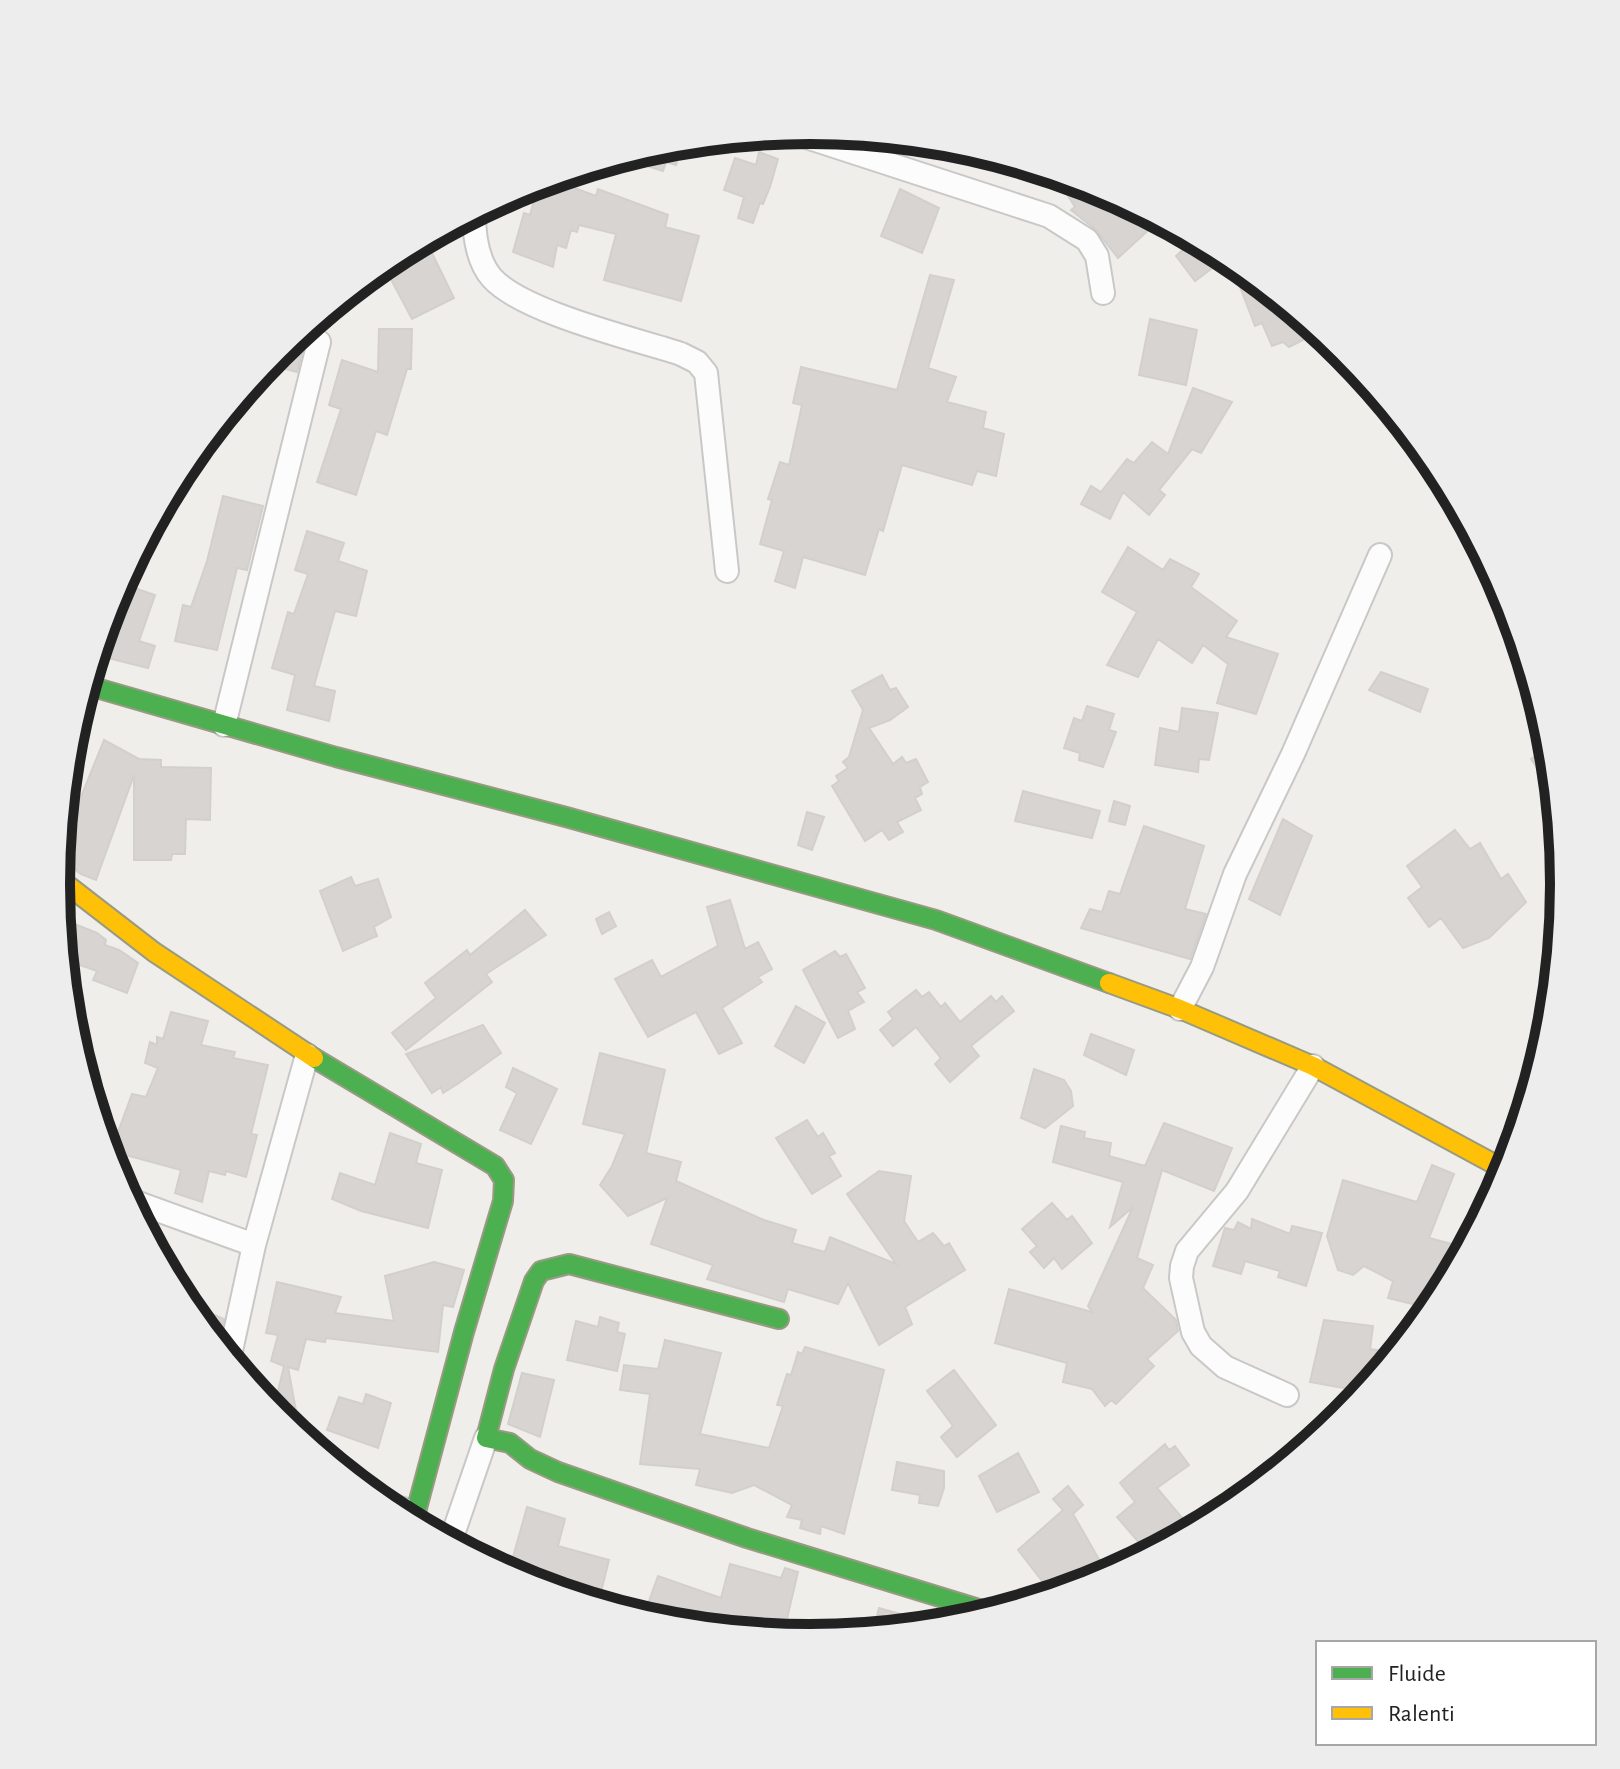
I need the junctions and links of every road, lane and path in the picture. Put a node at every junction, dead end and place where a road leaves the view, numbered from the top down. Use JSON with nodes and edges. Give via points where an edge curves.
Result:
{"nodes":[{"id":1,"x":830,"y":145,"type":"edge"},
{"id":2,"x":474,"y":226,"type":"edge"},
{"id":3,"x":1103,"y":293,"type":"dead end"},
{"id":4,"x":319,"y":342,"type":"dead end"},
{"id":5,"x":1380,"y":555,"type":"dead end"},
{"id":6,"x":727,"y":571,"type":"dead end"},
{"id":7,"x":97,"y":688,"type":"edge"},
{"id":8,"x":224,"y":725,"type":"junction"},
{"id":9,"x":70,"y":889,"type":"edge"},
{"id":10,"x":1180,"y":1009,"type":"junction"},
{"id":11,"x":307,"y":1055,"type":"junction"},
{"id":12,"x":1313,"y":1066,"type":"junction"},
{"id":13,"x":1495,"y":1165,"type":"edge"},
{"id":14,"x":143,"y":1205,"type":"edge"},
{"id":15,"x":254,"y":1245,"type":"junction"},
{"id":16,"x":779,"y":1319,"type":"dead end"},
{"id":17,"x":232,"y":1346,"type":"edge"},
{"id":18,"x":1287,"y":1395,"type":"dead end"},
{"id":19,"x":486,"y":1438,"type":"junction"},
{"id":20,"x":416,"y":1510,"type":"edge"},
{"id":21,"x":454,"y":1532,"type":"edge"},
{"id":22,"x":955,"y":1610,"type":"edge"}],
"edges":[{"from":1,"to":3,"type":"street","via":[[1049,216],[1087,240],[1097,256]]},
{"from":2,"to":6,"type":"street","via":[[491,277],[510,292],[534,306],[681,354],[706,373]]},
{"from":4,"to":8,"type":"street"},
{"from":5,"to":10,"type":"street","via":[[1235,874],[1202,967]]},
{"from":7,"to":8,"type":"street"},
{"from":8,"to":10,"type":"street","via":[[936,920]]},
{"from":9,"to":11,"type":"street","via":[[98,914]]},
{"from":10,"to":12,"type":"street"},
{"from":11,"to":15,"type":"street"},
{"from":11,"to":20,"type":"street","via":[[503,1175],[502,1207]]},
{"from":12,"to":13,"type":"street"},
{"from":12,"to":18,"type":"street","via":[[1237,1191],[1187,1251],[1181,1278],[1201,1346],[1225,1367]]},
{"from":14,"to":15,"type":"street"},
{"from":15,"to":17,"type":"street"},
{"from":16,"to":19,"type":"street","via":[[569,1264],[541,1271],[504,1369]]},
{"from":19,"to":21,"type":"street"},
{"from":19,"to":22,"type":"street","via":[[510,1443],[558,1472]]}]}
